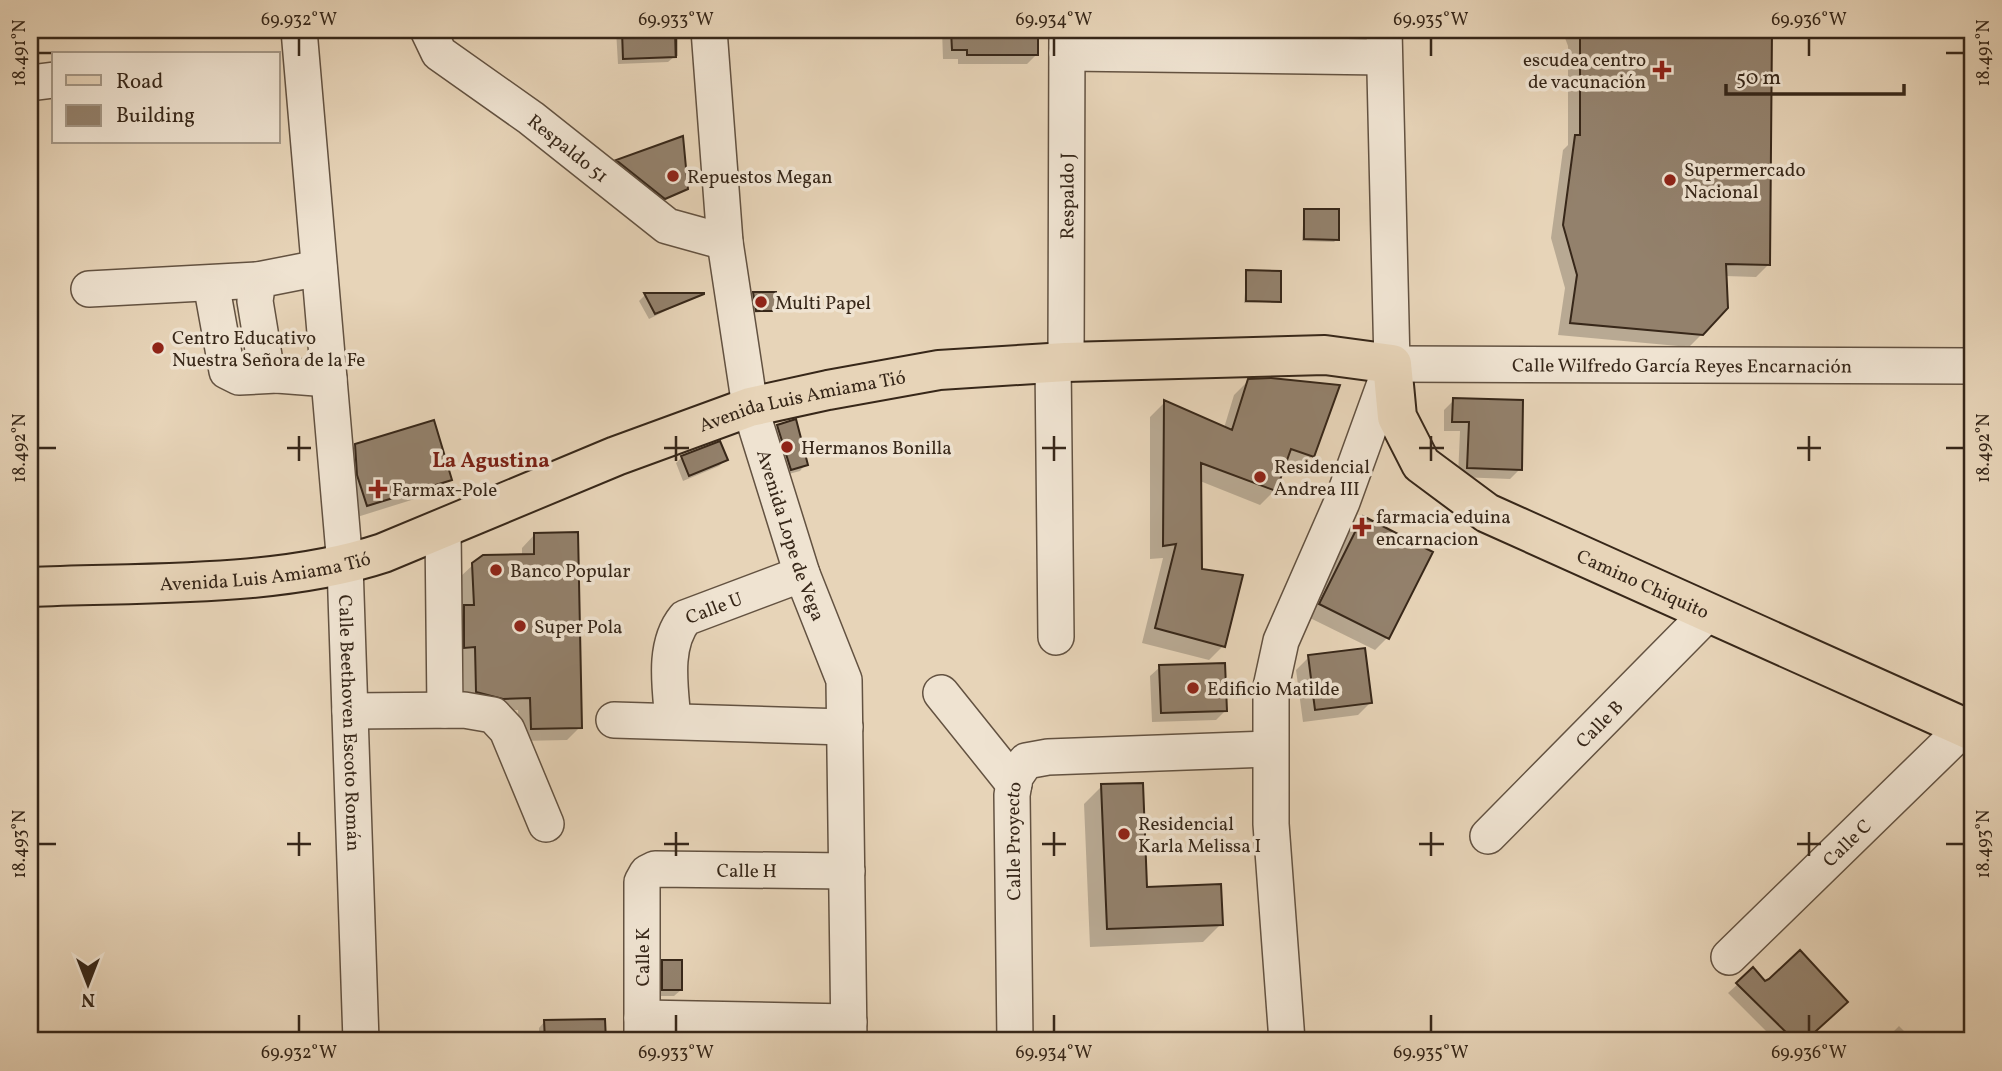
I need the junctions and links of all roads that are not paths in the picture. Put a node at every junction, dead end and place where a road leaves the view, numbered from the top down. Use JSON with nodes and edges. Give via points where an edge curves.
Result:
{"nodes":[{"id":1,"x":428,"y":30,"type":"edge"},
{"id":2,"x":709,"y":30,"type":"edge"},
{"id":3,"x":1067,"y":42,"type":"edge"},
{"id":4,"x":1384,"y":44,"type":"edge"},
{"id":5,"x":293,"y":49,"type":"edge"},
{"id":6,"x":52,"y":80,"type":"edge"},
{"id":7,"x":30,"y":83,"type":"edge"},
{"id":8,"x":725,"y":242,"type":"junction"},
{"id":9,"x":319,"y":268,"type":"junction"},
{"id":10,"x":258,"y":280,"type":"junction"},
{"id":11,"x":211,"y":282,"type":"junction"},
{"id":12,"x":89,"y":289,"type":"dead end"},
{"id":13,"x":1060,"y":362,"type":"junction"},
{"id":14,"x":1392,"y":364,"type":"junction"},
{"id":15,"x":1972,"y":366,"type":"edge"},
{"id":16,"x":277,"y":376,"type":"junction"},
{"id":17,"x":329,"y":379,"type":"junction"},
{"id":18,"x":750,"y":407,"type":"junction"},
{"id":19,"x":443,"y":529,"type":"junction"},
{"id":20,"x":345,"y":565,"type":"junction"},
{"id":21,"x":802,"y":574,"type":"junction"},
{"id":22,"x":30,"y":587,"type":"edge"},
{"id":23,"x":1709,"y":612,"type":"junction"},
{"id":24,"x":1056,"y":637,"type":"dead end"},
{"id":25,"x":941,"y":693,"type":"dead end"},
{"id":26,"x":445,"y":710,"type":"junction"},
{"id":27,"x":350,"y":711,"type":"junction"},
{"id":28,"x":614,"y":720,"type":"dead end"},
{"id":29,"x":673,"y":720,"type":"junction"},
{"id":30,"x":845,"y":727,"type":"junction"},
{"id":31,"x":1969,"y":729,"type":"edge"},
{"id":32,"x":1269,"y":749,"type":"junction"},
{"id":33,"x":1014,"y":784,"type":"junction"},
{"id":34,"x":546,"y":824,"type":"dead end"},
{"id":35,"x":1488,"y":836,"type":"dead end"},
{"id":36,"x":847,"y":871,"type":"junction"},
{"id":37,"x":647,"y":873,"type":"joint"},
{"id":38,"x":1729,"y":957,"type":"dead end"},
{"id":39,"x":642,"y":1030,"type":"edge"},
{"id":40,"x":849,"y":1032,"type":"edge"},
{"id":41,"x":361,"y":1041,"type":"edge"},
{"id":42,"x":1015,"y":1041,"type":"edge"},
{"id":43,"x":1287,"y":1041,"type":"edge"}],
"edges":[{"from":1,"to":8,"type":"street","name":"Respaldo 51","via":[[439,53],[531,118],[667,226]]},
{"from":2,"to":8,"type":"street","name":"Avenida Lope de Vega"},
{"from":3,"to":4,"type":"street"},
{"from":3,"to":13,"type":"street","name":"Respaldo J"},
{"from":4,"to":14,"type":"street"},
{"from":5,"to":9,"type":"street","name":"Calle Beethoven Escoto Román"},
{"from":6,"to":7,"type":"street"},
{"from":8,"to":18,"type":"street","name":"Avenida Lope de Vega"},
{"from":9,"to":10,"type":"street"},
{"from":9,"to":17,"type":"street","name":"Calle Beethoven Escoto Román"},
{"from":10,"to":11,"type":"street"},
{"from":10,"to":16,"type":"street","via":[[255,301],[265,368]]},
{"from":11,"to":12,"type":"street"},
{"from":11,"to":16,"type":"street","via":[[227,371],[239,377]]},
{"from":13,"to":14,"type":"main road","name":"Avenida Luis Amiama Tió","via":[[1325,355]]},
{"from":13,"to":18,"type":"main road","name":"Avenida Luis Amiama Tió","via":[[939,370]]},
{"from":13,"to":24,"type":"street","name":"Respaldo J"},
{"from":14,"to":15,"type":"street","name":"Calle Wilfredo García Reyes Encarnación"},
{"from":14,"to":23,"type":"main road","name":"Camino Chiquito","via":[[1397,417],[1421,464],[1487,513]]},
{"from":14,"to":32,"type":"street","via":[[1342,502],[1282,641],[1271,687]]},
{"from":16,"to":17,"type":"street"},
{"from":17,"to":20,"type":"street","name":"Calle Beethoven Escoto Román"},
{"from":18,"to":19,"type":"main road","name":"Avenida Luis Amiama Tió","via":[[616,456]]},
{"from":18,"to":21,"type":"street","name":"Avenida Lope de Vega"},
{"from":19,"to":20,"type":"main road","name":"Avenida Luis Amiama Tió"},
{"from":19,"to":26,"type":"street"},
{"from":20,"to":22,"type":"main road","name":"Avenida Luis Amiama Tió","via":[[268,576]]},
{"from":20,"to":27,"type":"street","name":"Calle Beethoven Escoto Román"},
{"from":21,"to":29,"type":"street","name":"Calle U","via":[[685,618],[674,631],[671,646]]},
{"from":21,"to":30,"type":"street","name":"Avenida Lope de Vega","via":[[844,680]]},
{"from":23,"to":31,"type":"main road","name":"Camino Chiquito"},
{"from":23,"to":35,"type":"street","name":"Calle B"},
{"from":25,"to":33,"type":"street"},
{"from":26,"to":27,"type":"street"},
{"from":26,"to":34,"type":"street","via":[[493,715],[507,730]]},
{"from":27,"to":41,"type":"street","name":"Calle Beethoven Escoto Román"},
{"from":28,"to":29,"type":"street"},
{"from":29,"to":30,"type":"street"},
{"from":30,"to":36,"type":"street","name":"Avenida Lope de Vega"},
{"from":31,"to":38,"type":"street","name":"Calle C"},
{"from":32,"to":33,"type":"street","name":"Calle Proyecto","via":[[1048,757],[1026,761]]},
{"from":32,"to":43,"type":"street"},
{"from":33,"to":42,"type":"street","name":"Calle Proyecto"},
{"from":36,"to":37,"type":"street","name":"Calle H","via":[[655,869]]},
{"from":36,"to":40,"type":"street","name":"Avenida Lope de Vega"},
{"from":37,"to":39,"type":"street","name":"Calle K","via":[[642,882]]},
{"from":39,"to":40,"type":"street"}]}
